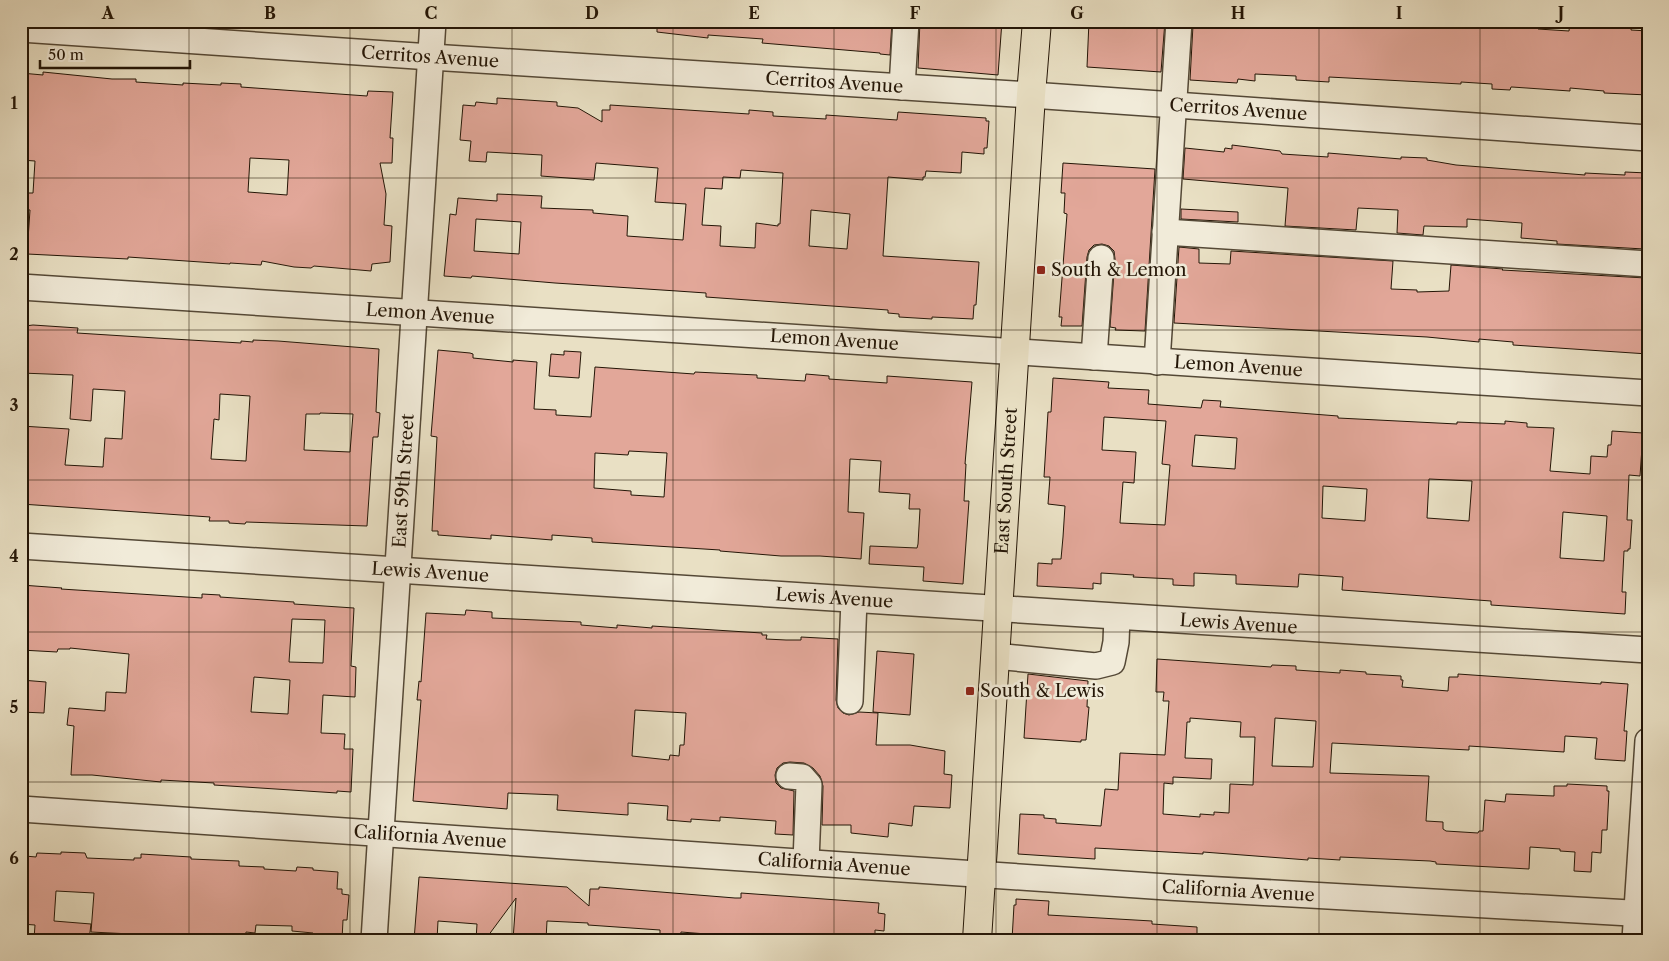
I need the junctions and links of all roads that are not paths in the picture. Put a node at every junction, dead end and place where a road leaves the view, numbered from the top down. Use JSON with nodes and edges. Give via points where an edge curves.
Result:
{"nodes":[{"id":1,"x":433,"y":21,"type":"edge"},
{"id":2,"x":906,"y":21,"type":"edge"},
{"id":3,"x":1037,"y":21,"type":"edge"},
{"id":4,"x":1179,"y":21,"type":"edge"},
{"id":5,"x":21,"y":29,"type":"edge"},
{"id":6,"x":431,"y":57,"type":"junction"},
{"id":7,"x":902,"y":87,"type":"junction"},
{"id":8,"x":1031,"y":95,"type":"junction"},
{"id":9,"x":1174,"y":105,"type":"junction"},
{"id":10,"x":1648,"y":138,"type":"edge"},
{"id":11,"x":1165,"y":232,"type":"junction"},
{"id":12,"x":1101,"y":258,"type":"dead end"},
{"id":13,"x":1648,"y":264,"type":"edge"},
{"id":14,"x":21,"y":287,"type":"edge"},
{"id":15,"x":414,"y":313,"type":"junction"},
{"id":16,"x":1015,"y":353,"type":"junction"},
{"id":17,"x":1094,"y":357,"type":"junction"},
{"id":18,"x":1156,"y":362,"type":"junction"},
{"id":19,"x":1648,"y":393,"type":"edge"},
{"id":20,"x":21,"y":546,"type":"edge"},
{"id":21,"x":397,"y":570,"type":"junction"},
{"id":22,"x":854,"y":600,"type":"junction"},
{"id":23,"x":998,"y":609,"type":"junction"},
{"id":24,"x":1117,"y":616,"type":"junction"},
{"id":25,"x":1648,"y":650,"type":"edge"},
{"id":26,"x":995,"y":656,"type":"junction"},
{"id":27,"x":850,"y":701,"type":"dead end"},
{"id":28,"x":1648,"y":741,"type":"edge"},
{"id":29,"x":789,"y":776,"type":"dead end"},
{"id":30,"x":21,"y":809,"type":"edge"},
{"id":31,"x":380,"y":834,"type":"junction"},
{"id":32,"x":806,"y":862,"type":"junction"},
{"id":33,"x":981,"y":874,"type":"junction"},
{"id":34,"x":1642,"y":914,"type":"edge"},
{"id":35,"x":374,"y":940,"type":"edge"},
{"id":36,"x":977,"y":940,"type":"edge"},
{"id":37,"x":1635,"y":940,"type":"edge"}],
"edges":[{"from":1,"to":6,"type":"street","name":"East 59th Street"},
{"from":2,"to":7,"type":"street"},
{"from":3,"to":8,"type":"main road","name":"East South Street"},
{"from":4,"to":9,"type":"street"},
{"from":5,"to":6,"type":"street","name":"Cerritos Avenue"},
{"from":6,"to":7,"type":"street","name":"Cerritos Avenue"},
{"from":6,"to":15,"type":"street","name":"East 59th Street"},
{"from":7,"to":8,"type":"street","name":"Cerritos Avenue"},
{"from":8,"to":9,"type":"street","name":"Cerritos Avenue"},
{"from":8,"to":16,"type":"main road","name":"East South Street"},
{"from":9,"to":10,"type":"street","name":"Cerritos Avenue"},
{"from":9,"to":11,"type":"street"},
{"from":11,"to":13,"type":"street"},
{"from":11,"to":18,"type":"street"},
{"from":12,"to":17,"type":"street"},
{"from":14,"to":15,"type":"street","name":"Lemon Avenue"},
{"from":15,"to":16,"type":"street","name":"Lemon Avenue"},
{"from":15,"to":21,"type":"street","name":"East 59th Street"},
{"from":16,"to":17,"type":"street","name":"Lemon Avenue"},
{"from":16,"to":23,"type":"main road","name":"East South Street"},
{"from":17,"to":18,"type":"street","name":"Lemon Avenue"},
{"from":18,"to":19,"type":"street","name":"Lemon Avenue"},
{"from":20,"to":21,"type":"street","name":"Lewis Avenue"},
{"from":21,"to":22,"type":"street","name":"Lewis Avenue"},
{"from":21,"to":31,"type":"street","name":"East 59th Street"},
{"from":22,"to":23,"type":"street","name":"Lewis Avenue"},
{"from":22,"to":27,"type":"street"},
{"from":23,"to":24,"type":"street","name":"Lewis Avenue"},
{"from":23,"to":26,"type":"main road","name":"East South Street"},
{"from":24,"to":25,"type":"street","name":"Lewis Avenue"},
{"from":24,"to":26,"type":"street","via":[[1112,662],[1096,666]]},
{"from":26,"to":33,"type":"main road","name":"East South Street"},
{"from":28,"to":34,"type":"street"},
{"from":29,"to":32,"type":"street","via":[[802,777],[809,786]]},
{"from":30,"to":31,"type":"street","name":"California Avenue"},
{"from":31,"to":32,"type":"street","name":"California Avenue"},
{"from":31,"to":35,"type":"street","name":"East 59th Street"},
{"from":32,"to":33,"type":"street","name":"California Avenue"},
{"from":33,"to":34,"type":"street","name":"California Avenue"},
{"from":33,"to":36,"type":"main road","name":"East South Street"},
{"from":34,"to":37,"type":"street"}]}
